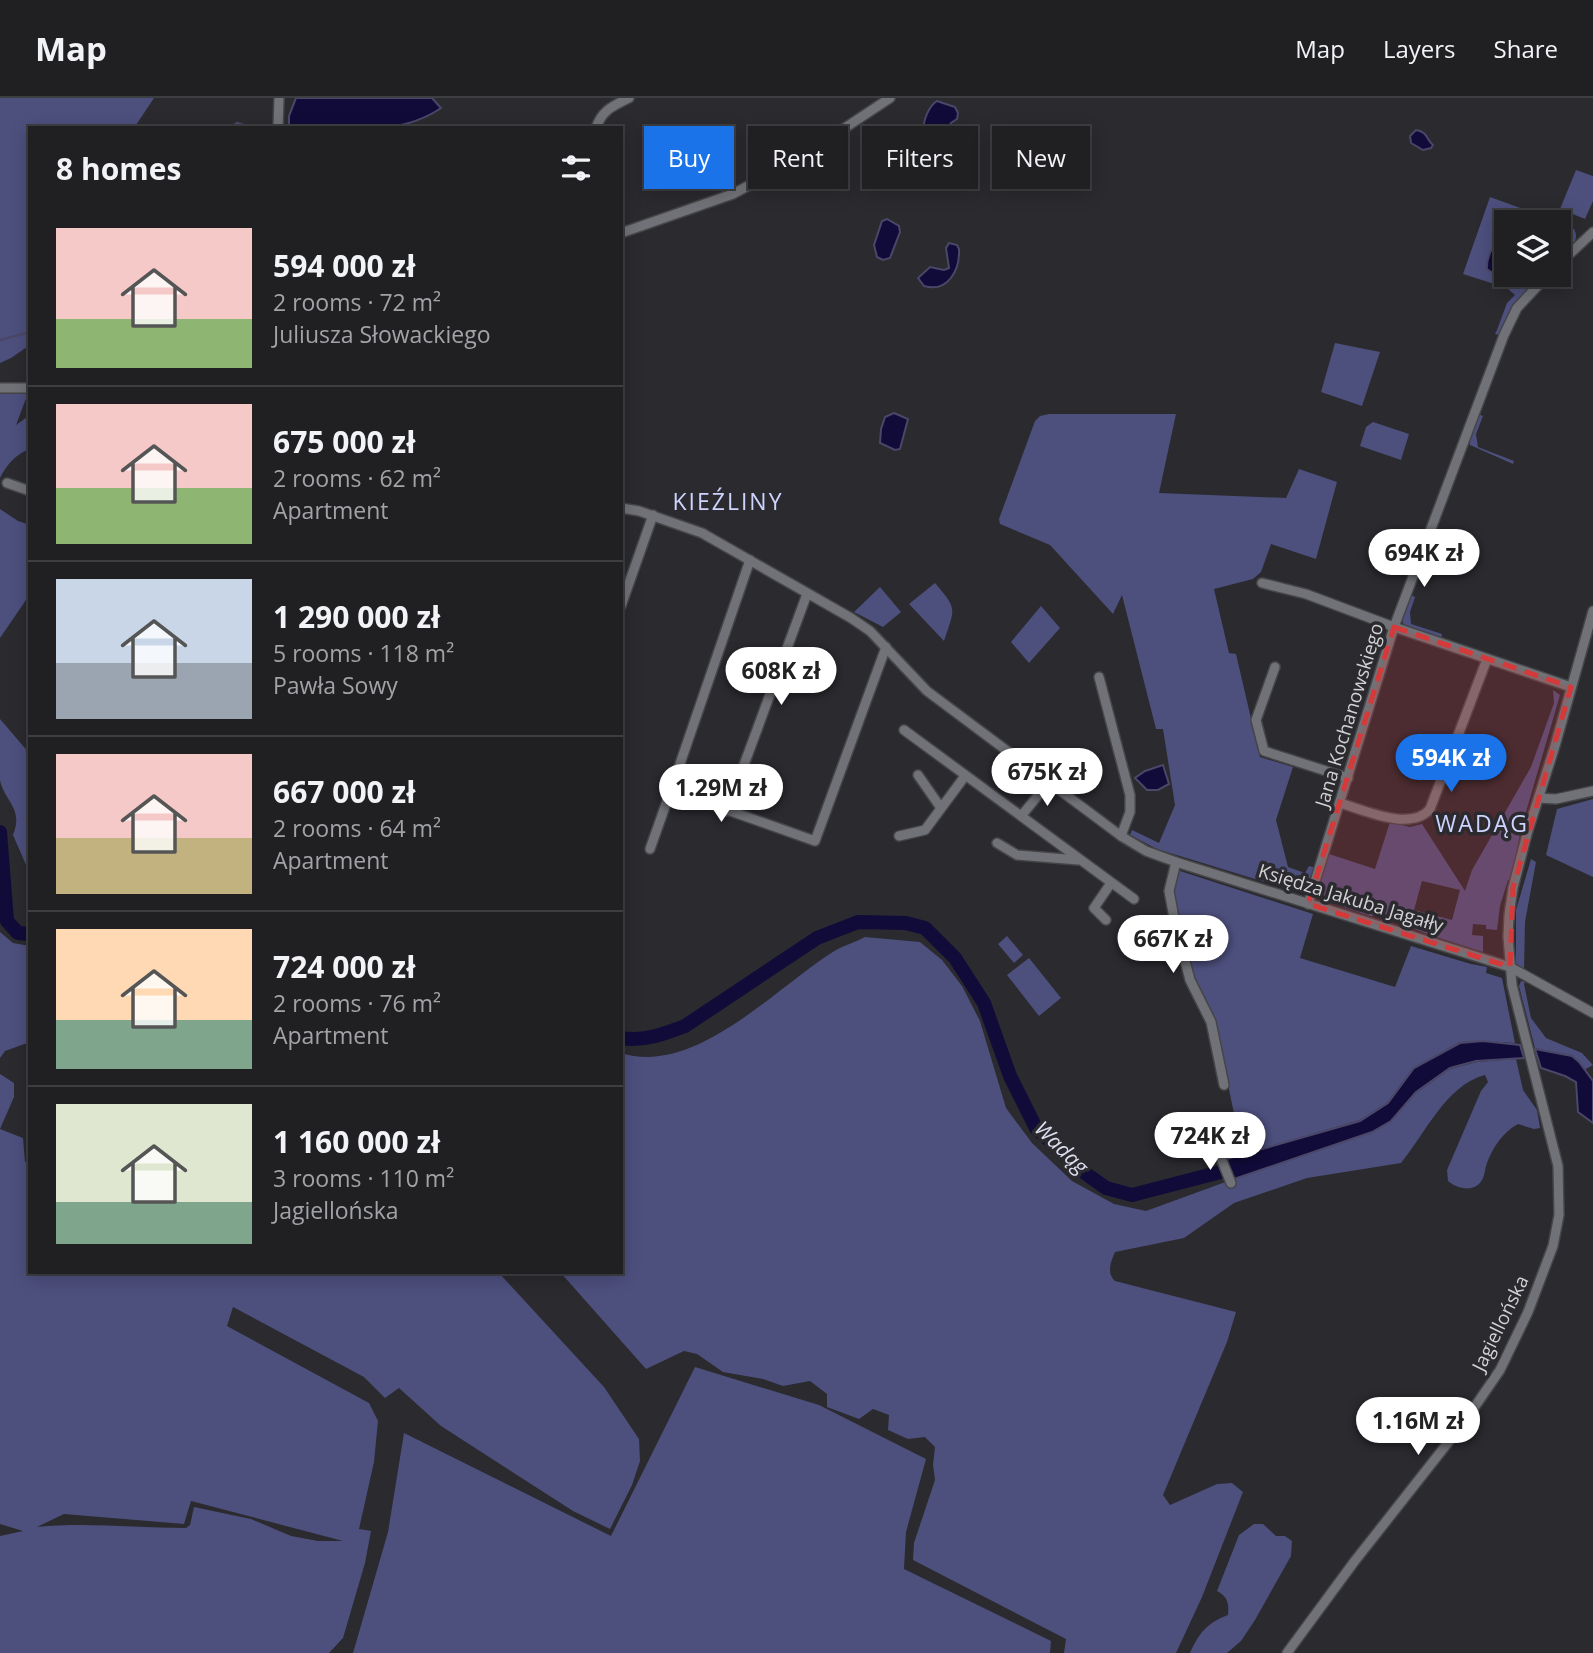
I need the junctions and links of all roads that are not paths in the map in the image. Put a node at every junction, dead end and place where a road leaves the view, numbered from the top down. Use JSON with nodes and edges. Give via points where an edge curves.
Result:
{"nodes":[{"id":1,"x":279,"y":98,"type":"edge"},
{"id":2,"x":629,"y":98,"type":"edge"},
{"id":3,"x":890,"y":98,"type":"edge"},
{"id":4,"x":278,"y":126,"type":"edge"},
{"id":5,"x":597,"y":126,"type":"edge"},
{"id":6,"x":623,"y":232,"type":"edge"},
{"id":7,"x":1593,"y":232,"type":"edge"},
{"id":8,"x":1571,"y":253,"type":"edge"},
{"id":9,"x":1536,"y":287,"type":"edge"},
{"id":10,"x":0,"y":388,"type":"edge"},
{"id":11,"x":28,"y":388,"type":"edge"},
{"id":12,"x":7,"y":483,"type":"dead end"},
{"id":13,"x":28,"y":490,"type":"edge"},
{"id":14,"x":623,"y":508,"type":"edge"},
{"id":15,"x":653,"y":515,"type":"junction"},
{"id":16,"x":750,"y":560,"type":"junction"},
{"id":17,"x":1262,"y":583,"type":"dead end"},
{"id":18,"x":807,"y":594,"type":"junction"},
{"id":19,"x":623,"y":600,"type":"edge"},
{"id":20,"x":1593,"y":611,"type":"edge"},
{"id":21,"x":1394,"y":627,"type":"junction"},
{"id":22,"x":886,"y":647,"type":"junction"},
{"id":23,"x":1487,"y":659,"type":"junction"},
{"id":24,"x":1275,"y":667,"type":"dead end"},
{"id":25,"x":1099,"y":677,"type":"dead end"},
{"id":26,"x":1571,"y":687,"type":"junction"},
{"id":27,"x":904,"y":730,"type":"dead end"},
{"id":28,"x":918,"y":775,"type":"dead end"},
{"id":29,"x":965,"y":776,"type":"junction"},
{"id":30,"x":1348,"y":778,"type":"junction"},
{"id":31,"x":1049,"y":782,"type":"junction"},
{"id":32,"x":671,"y":790,"type":"junction"},
{"id":33,"x":1593,"y":791,"type":"edge"},
{"id":34,"x":1539,"y":798,"type":"junction"},
{"id":35,"x":1340,"y":803,"type":"junction"},
{"id":36,"x":941,"y":808,"type":"junction"},
{"id":37,"x":727,"y":811,"type":"junction"},
{"id":38,"x":1022,"y":815,"type":"junction"},
{"id":39,"x":899,"y":836,"type":"dead end"},
{"id":40,"x":1121,"y":836,"type":"junction"},
{"id":41,"x":1055,"y":841,"type":"junction"},
{"id":42,"x":997,"y":843,"type":"dead end"},
{"id":43,"x":650,"y":849,"type":"dead end"},
{"id":44,"x":1048,"y":858,"type":"junction"},
{"id":45,"x":1080,"y":860,"type":"junction"},
{"id":46,"x":1176,"y":862,"type":"junction"},
{"id":47,"x":1111,"y":883,"type":"junction"},
{"id":48,"x":1134,"y":899,"type":"dead end"},
{"id":49,"x":1308,"y":904,"type":"junction"},
{"id":50,"x":1106,"y":920,"type":"dead end"},
{"id":51,"x":1510,"y":967,"type":"junction"},
{"id":52,"x":1593,"y":1013,"type":"edge"},
{"id":53,"x":1224,"y":1086,"type":"dead end"},
{"id":54,"x":1218,"y":1151,"type":"dead end"},
{"id":55,"x":1231,"y":1184,"type":"dead end"},
{"id":56,"x":1287,"y":1653,"type":"edge"}],
"edges":[{"from":1,"to":4,"type":"street"},
{"from":2,"to":5,"type":"street","via":[[606,109]]},
{"from":3,"to":6,"type":"street","via":[[801,157],[733,194]]},
{"from":7,"to":8,"type":"street"},
{"from":9,"to":21,"type":"street","name":"Jana Kochanowskiego","via":[[1509,321]]},
{"from":10,"to":11,"type":"street"},
{"from":12,"to":13,"type":"street"},
{"from":14,"to":15,"type":"street","name":"Księdza Jakuba Jagałły"},
{"from":15,"to":16,"type":"street","name":"Księdza Jakuba Jagałły","via":[[702,533]]},
{"from":15,"to":19,"type":"street"},
{"from":16,"to":18,"type":"street","name":"Księdza Jakuba Jagałły"},
{"from":16,"to":32,"type":"street"},
{"from":17,"to":21,"type":"street"},
{"from":18,"to":22,"type":"street","name":"Księdza Jakuba Jagałły","via":[[851,618]]},
{"from":18,"to":37,"type":"street"},
{"from":20,"to":26,"type":"street"},
{"from":21,"to":23,"type":"street"},
{"from":21,"to":30,"type":"street","name":"Jana Kochanowskiego"},
{"from":22,"to":31,"type":"street","name":"Księdza Jakuba Jagałły","via":[[927,691]]},
{"from":22,"to":37,"type":"street","via":[[815,841]]},
{"from":23,"to":26,"type":"street"},
{"from":23,"to":35,"type":"street","via":[[1426,814],[1409,821]]},
{"from":24,"to":30,"type":"street","via":[[1256,720],[1264,751]]},
{"from":25,"to":40,"type":"street","via":[[1130,795],[1130,812]]},
{"from":26,"to":34,"type":"street"},
{"from":27,"to":29,"type":"street"},
{"from":28,"to":36,"type":"street"},
{"from":29,"to":36,"type":"street"},
{"from":29,"to":38,"type":"street"},
{"from":30,"to":35,"type":"street","name":"Jana Kochanowskiego"},
{"from":31,"to":38,"type":"street"},
{"from":31,"to":40,"type":"street","name":"Księdza Jakuba Jagałły"},
{"from":32,"to":37,"type":"street"},
{"from":32,"to":43,"type":"street"},
{"from":33,"to":34,"type":"street"},
{"from":34,"to":51,"type":"street","via":[[1513,888]]},
{"from":35,"to":49,"type":"street","name":"Jana Kochanowskiego"},
{"from":36,"to":39,"type":"street","via":[[925,831]]},
{"from":38,"to":41,"type":"street"},
{"from":40,"to":46,"type":"street","name":"Księdza Jakuba Jagałły"},
{"from":41,"to":44,"type":"street"},
{"from":41,"to":45,"type":"street"},
{"from":42,"to":44,"type":"street","via":[[1017,855]]},
{"from":44,"to":45,"type":"street"},
{"from":45,"to":47,"type":"street"},
{"from":46,"to":49,"type":"street","name":"Księdza Jakuba Jagałły"},
{"from":46,"to":53,"type":"street","via":[[1169,891],[1175,923],[1191,980],[1211,1022]]},
{"from":47,"to":48,"type":"street"},
{"from":47,"to":50,"type":"street","via":[[1094,908]]},
{"from":49,"to":51,"type":"street","name":"Księdza Jakuba Jagałły"},
{"from":51,"to":52,"type":"street","name":"Księdza Jakuba Jagałły"},
{"from":51,"to":56,"type":"street","name":"Jagiellońska","via":[[1558,1166],[1559,1215],[1553,1246],[1500,1370]]},
{"from":54,"to":55,"type":"street"}]}
